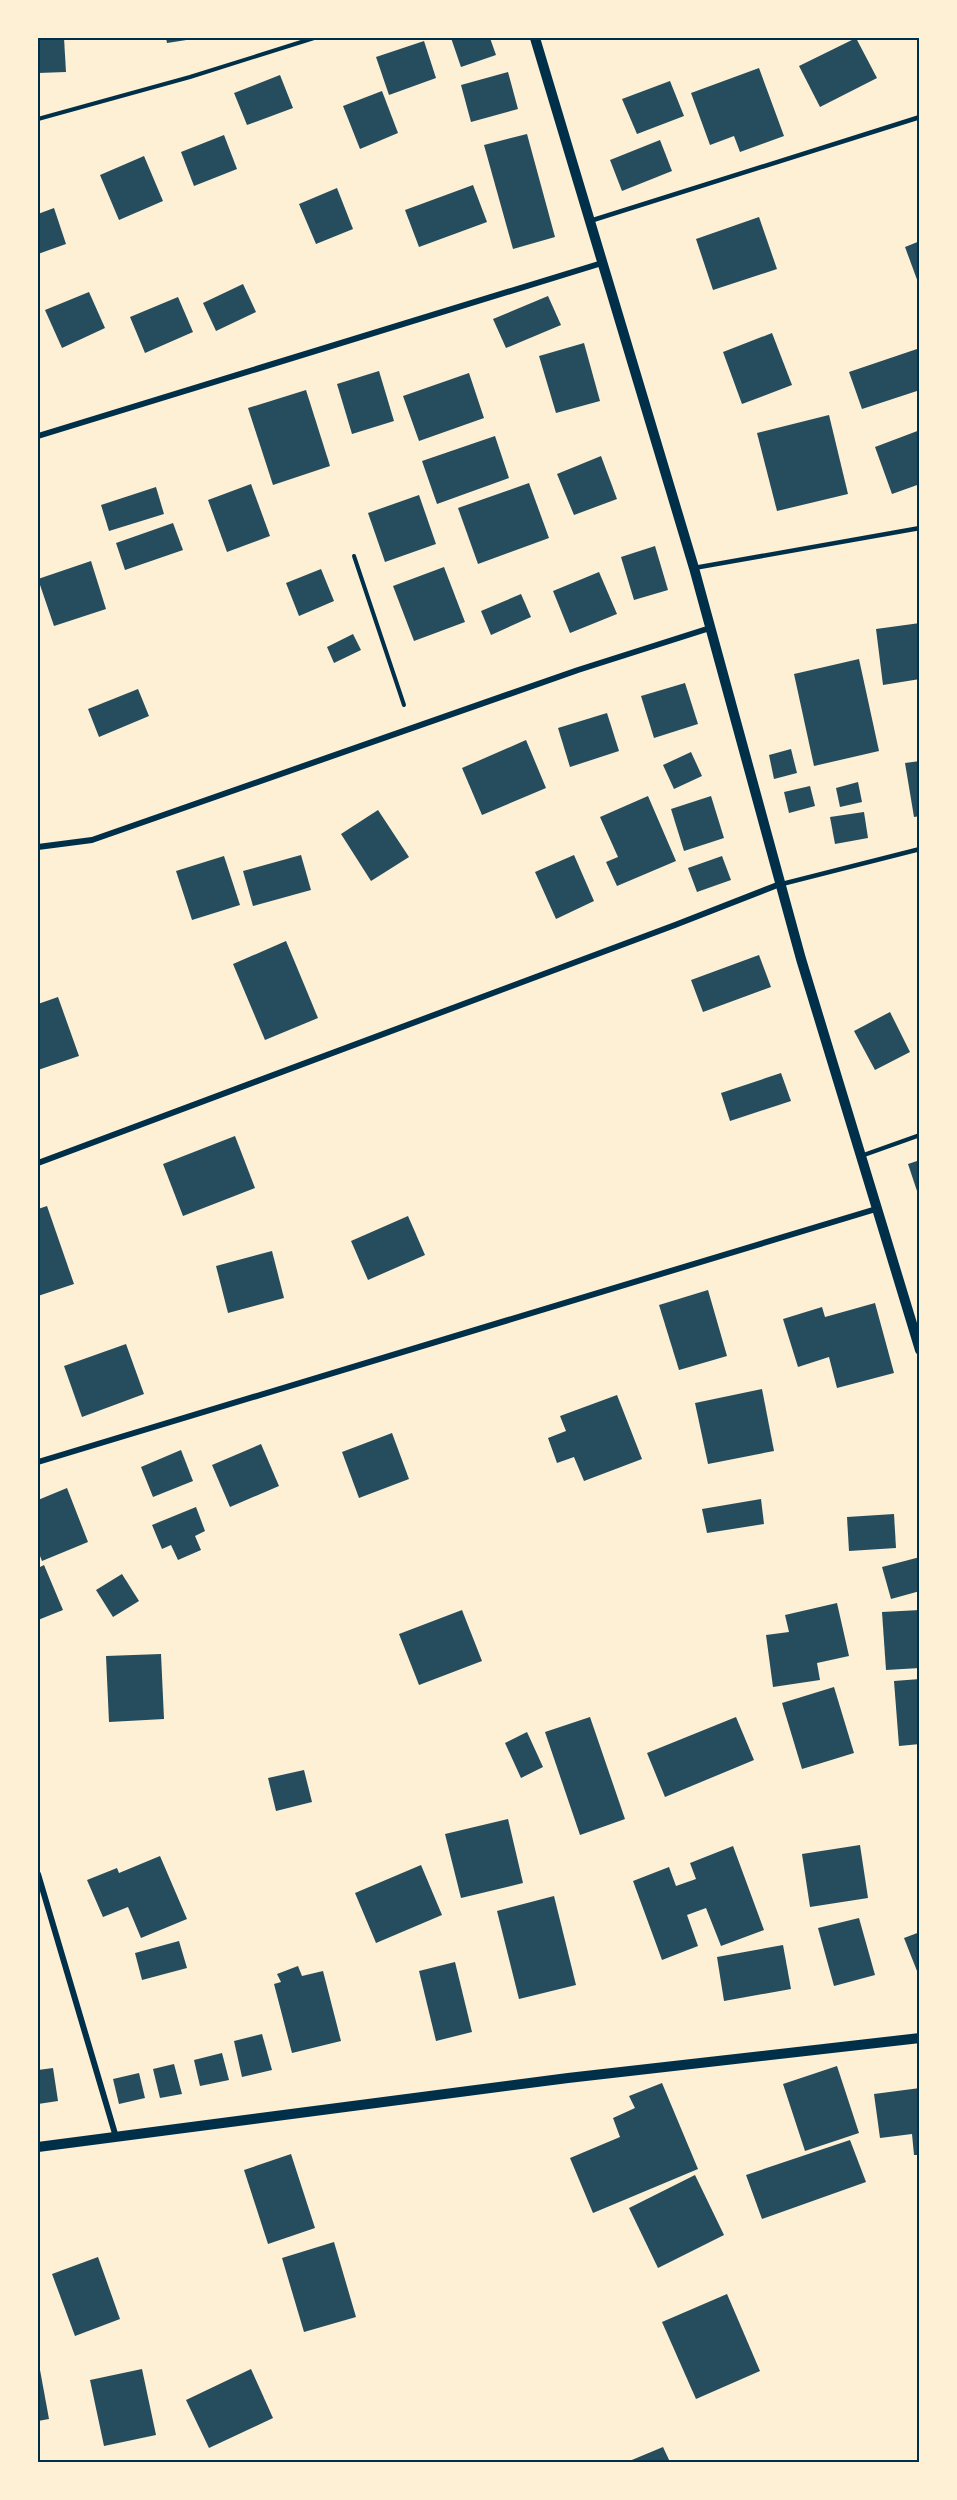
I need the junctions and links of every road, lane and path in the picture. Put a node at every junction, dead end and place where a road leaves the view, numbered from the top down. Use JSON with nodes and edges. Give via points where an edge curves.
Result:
{"nodes":[{"id":1,"x":314,"y":38,"type":"edge"},
{"id":2,"x":535,"y":38,"type":"edge"},
{"id":3,"x":920,"y":117,"type":"edge"},
{"id":4,"x":38,"y":119,"type":"edge"},
{"id":5,"x":590,"y":221,"type":"junction"},
{"id":6,"x":602,"y":263,"type":"junction"},
{"id":7,"x":38,"y":436,"type":"edge"},
{"id":8,"x":920,"y":528,"type":"edge"},
{"id":9,"x":354,"y":556,"type":"dead end"},
{"id":10,"x":694,"y":568,"type":"junction"},
{"id":11,"x":710,"y":628,"type":"junction"},
{"id":12,"x":412,"y":729,"type":"junction"},
{"id":13,"x":38,"y":847,"type":"edge"},
{"id":14,"x":920,"y":849,"type":"edge"},
{"id":15,"x":780,"y":884,"type":"junction"},
{"id":16,"x":920,"y":1136,"type":"edge"},
{"id":17,"x":861,"y":1156,"type":"junction"},
{"id":18,"x":38,"y":1163,"type":"edge"},
{"id":19,"x":876,"y":1209,"type":"junction"},
{"id":20,"x":920,"y":1350,"type":"edge"},
{"id":21,"x":38,"y":1462,"type":"edge"},
{"id":22,"x":38,"y":1874,"type":"edge"},
{"id":23,"x":920,"y":2038,"type":"edge"},
{"id":24,"x":116,"y":2137,"type":"junction"},
{"id":25,"x":38,"y":2147,"type":"edge"}],
"edges":[{"from":1,"to":4,"type":"path"},
{"from":2,"to":5,"type":"street"},
{"from":3,"to":5,"type":"lane"},
{"from":5,"to":6,"type":"street"},
{"from":6,"to":7,"type":"street"},
{"from":6,"to":10,"type":"street"},
{"from":8,"to":10,"type":"lane"},
{"from":9,"to":12,"type":"path"},
{"from":10,"to":11,"type":"street"},
{"from":11,"to":12,"type":"street"},
{"from":11,"to":15,"type":"street"},
{"from":12,"to":13,"type":"street","via":[[92,840]]},
{"from":14,"to":15,"type":"lane"},
{"from":15,"to":17,"type":"street"},
{"from":15,"to":18,"type":"street"},
{"from":16,"to":17,"type":"lane"},
{"from":17,"to":19,"type":"street"},
{"from":19,"to":20,"type":"street"},
{"from":19,"to":21,"type":"street"},
{"from":22,"to":24,"type":"street"},
{"from":23,"to":24,"type":"street","via":[[568,2078]]},
{"from":24,"to":25,"type":"street"}]}
